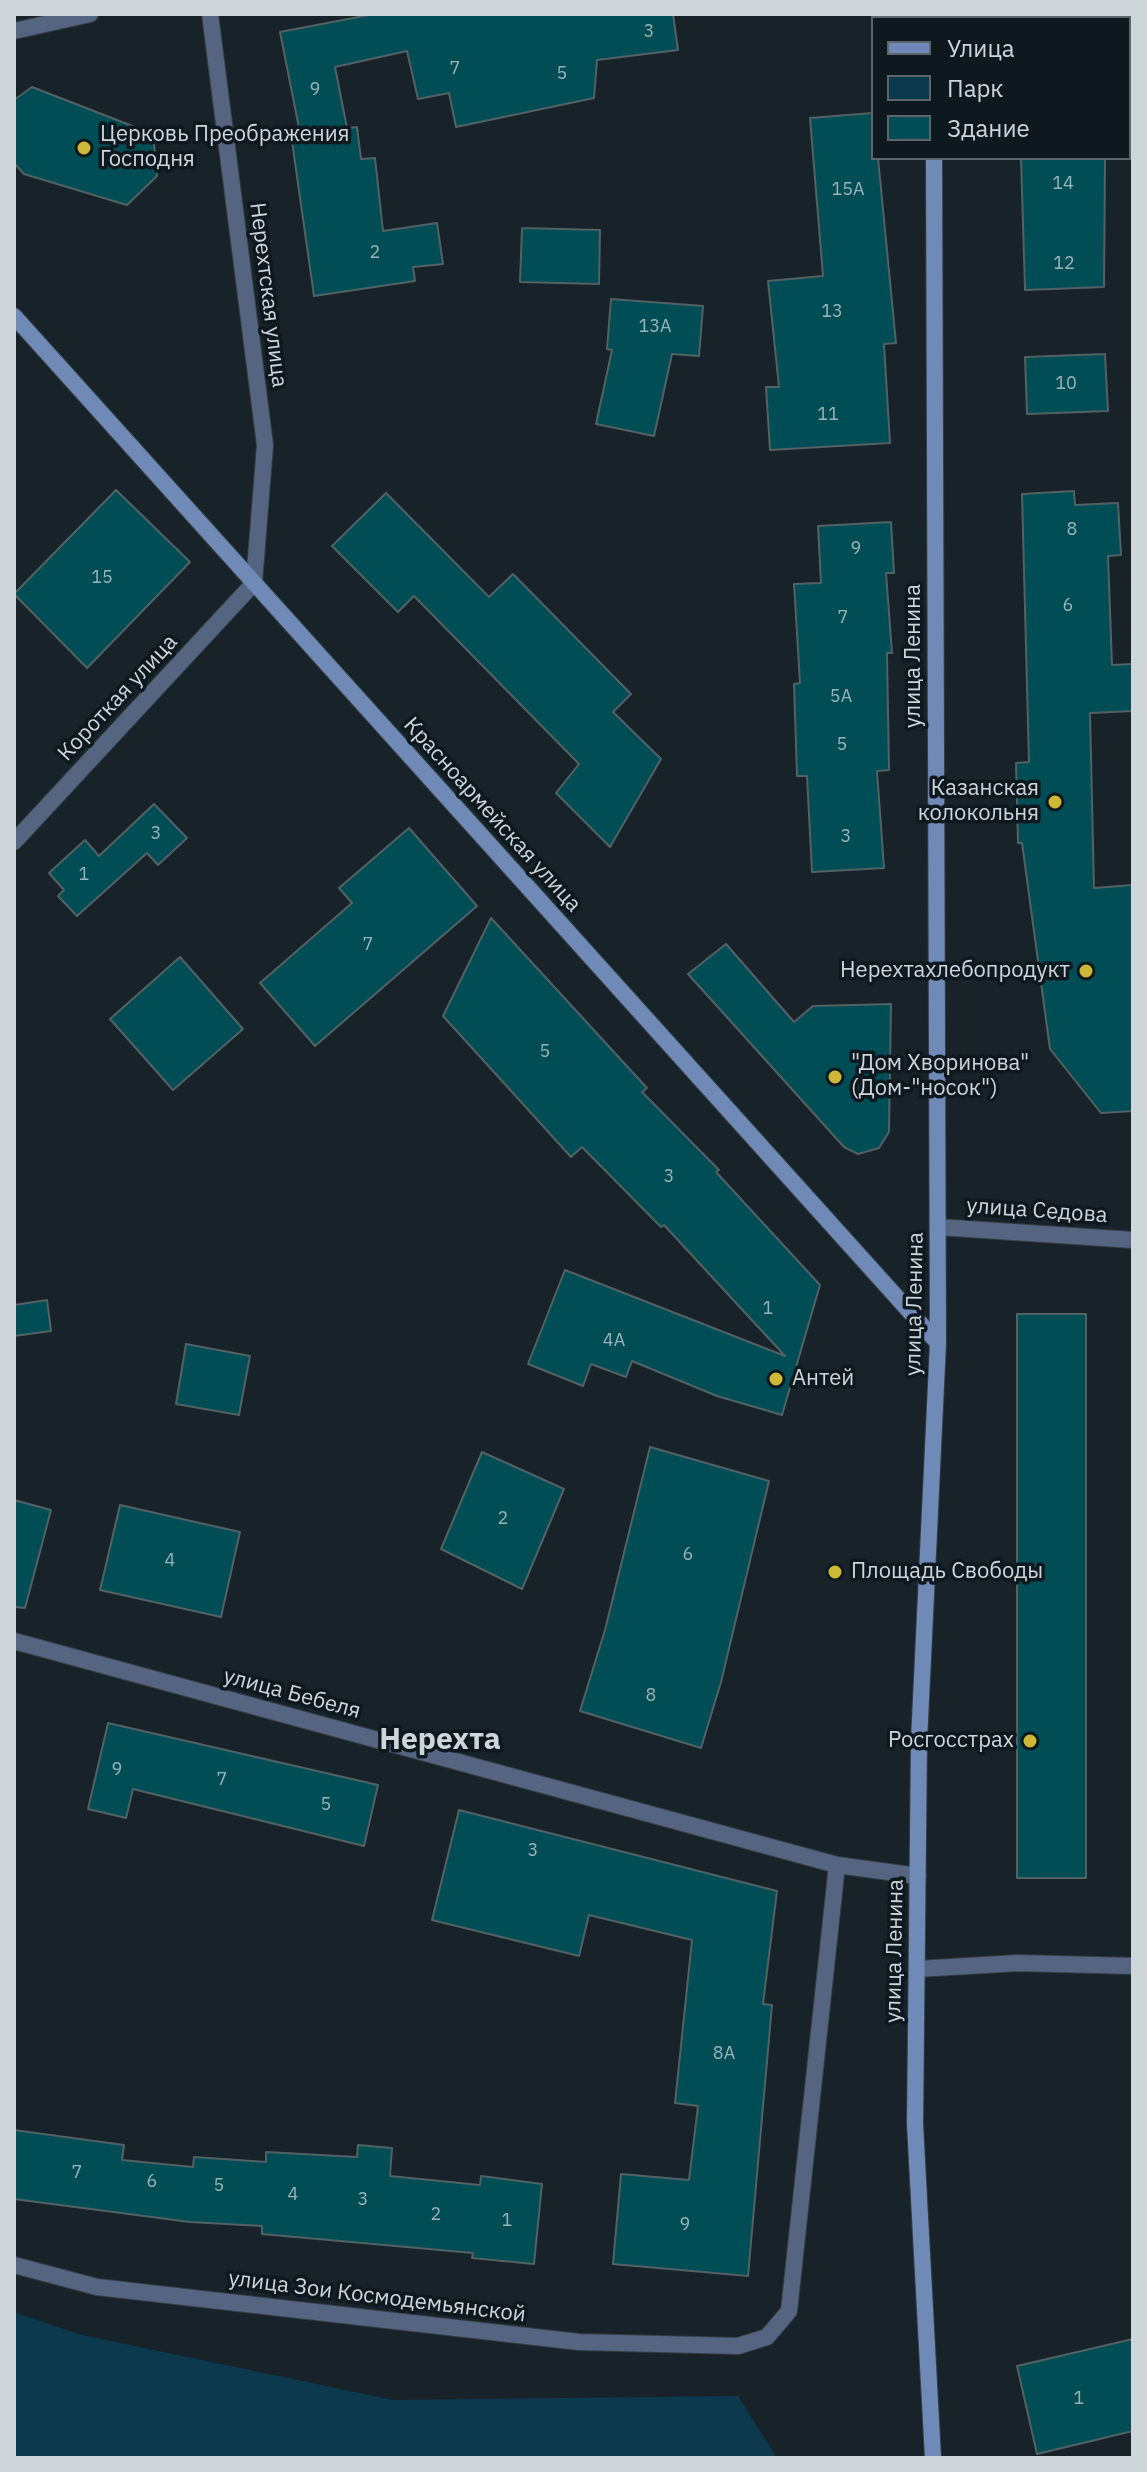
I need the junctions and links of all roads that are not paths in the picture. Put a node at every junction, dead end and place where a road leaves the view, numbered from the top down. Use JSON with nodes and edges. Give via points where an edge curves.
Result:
{"nodes":[{"id":1,"x":90,"y":14,"type":"edge"},
{"id":2,"x":210,"y":14,"type":"edge"},
{"id":3,"x":14,"y":31,"type":"edge"},
{"id":4,"x":934,"y":160,"type":"edge"},
{"id":5,"x":14,"y":316,"type":"edge"},
{"id":6,"x":254,"y":583,"type":"junction"},
{"id":7,"x":14,"y":842,"type":"edge"},
{"id":8,"x":938,"y":1227,"type":"junction"},
{"id":9,"x":1133,"y":1240,"type":"edge"},
{"id":10,"x":938,"y":1343,"type":"junction"},
{"id":11,"x":14,"y":1641,"type":"edge"},
{"id":12,"x":837,"y":1865,"type":"junction"},
{"id":13,"x":918,"y":1876,"type":"junction"},
{"id":14,"x":1133,"y":1966,"type":"edge"},
{"id":15,"x":917,"y":1969,"type":"junction"},
{"id":16,"x":14,"y":2265,"type":"edge"},
{"id":17,"x":932,"y":2454,"type":"edge"}],
"edges":[{"from":1,"to":3,"type":"street"},
{"from":2,"to":6,"type":"street","name":"Нерехтская улица","via":[[265,445]]},
{"from":4,"to":8,"type":"main road","name":"улица Ленина"},
{"from":5,"to":6,"type":"main road","name":"Красноармейская улица"},
{"from":6,"to":7,"type":"street","name":"Короткая улица"},
{"from":6,"to":10,"type":"main road","name":"Красноармейская улица"},
{"from":8,"to":9,"type":"street","name":"улица Седова"},
{"from":8,"to":10,"type":"main road","name":"улица Ленина"},
{"from":10,"to":13,"type":"main road","name":"улица Ленина","via":[[919,1741]]},
{"from":11,"to":12,"type":"street","name":"улица Бебеля"},
{"from":12,"to":13,"type":"street","name":"улица Бебеля"},
{"from":12,"to":16,"type":"street","name":"улица Зои Космодемьянской","via":[[789,2311],[767,2337],[738,2346],[548,2339],[97,2287]]},
{"from":13,"to":15,"type":"main road","name":"улица Ленина"},
{"from":14,"to":15,"type":"street","via":[[1018,1963]]},
{"from":15,"to":17,"type":"main road","name":"улица Ленина","via":[[915,2124]]}]}
